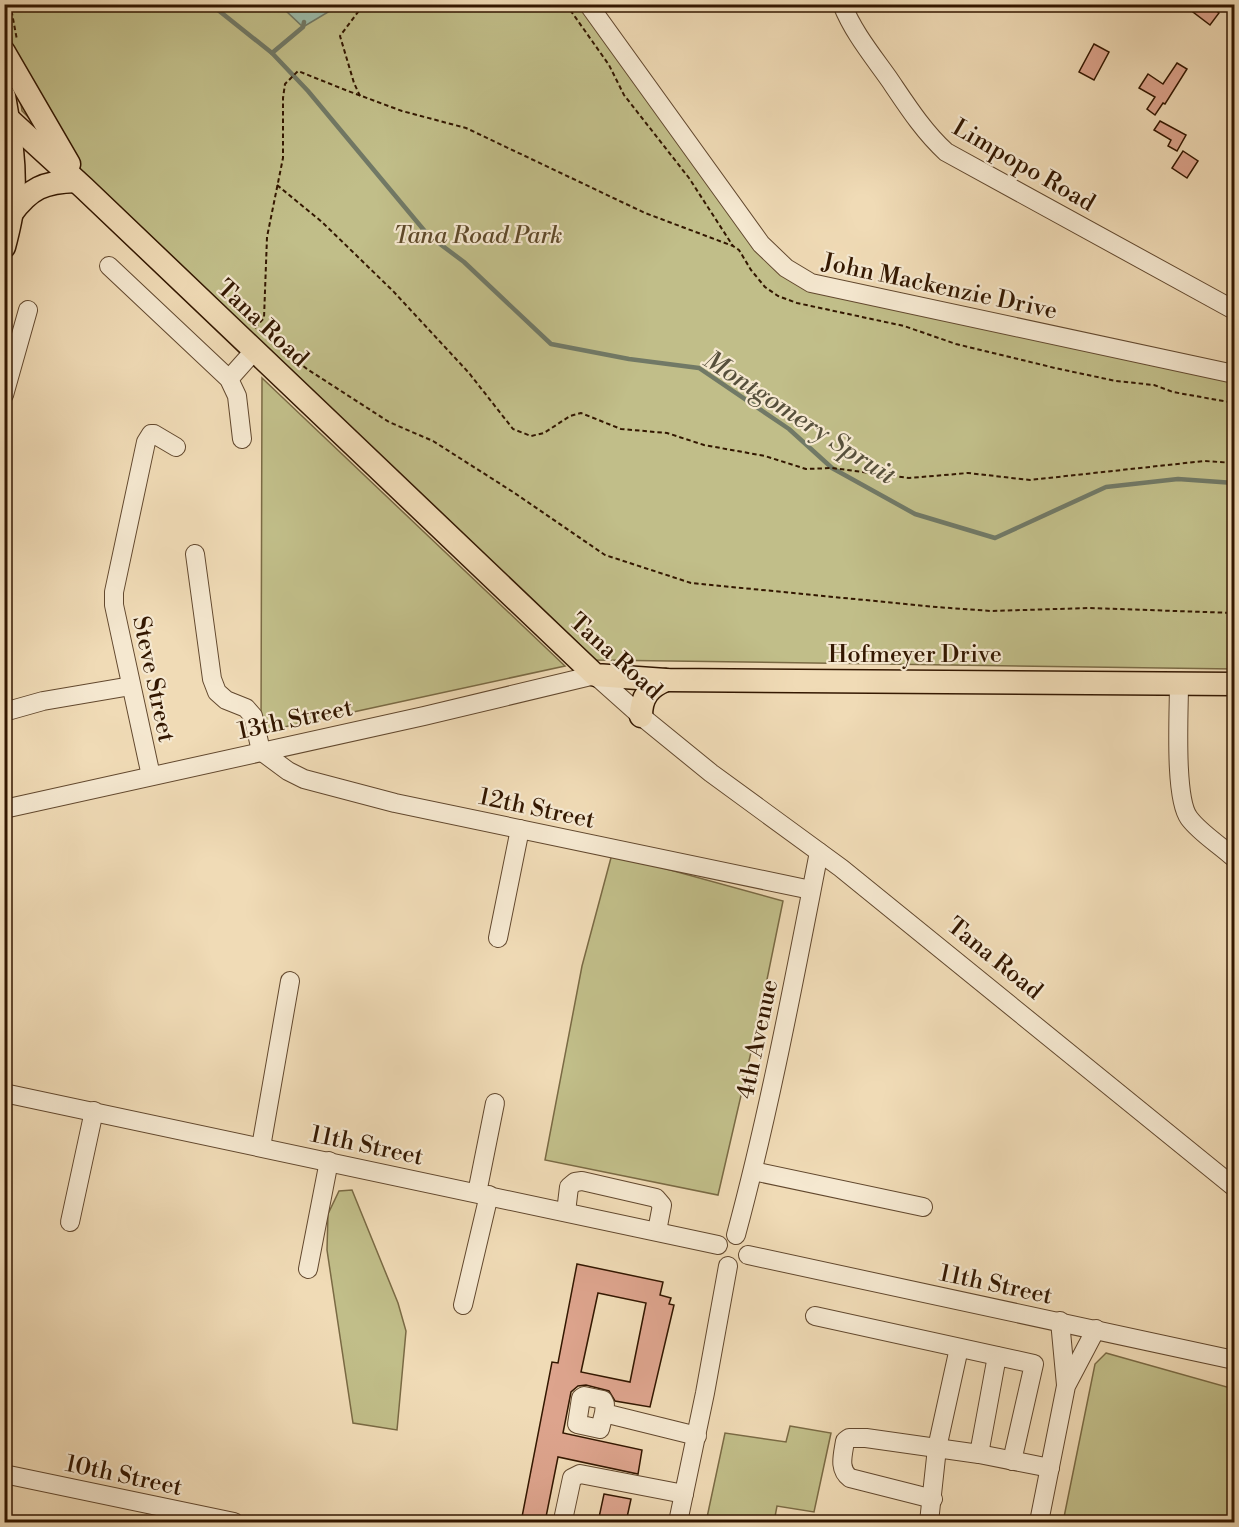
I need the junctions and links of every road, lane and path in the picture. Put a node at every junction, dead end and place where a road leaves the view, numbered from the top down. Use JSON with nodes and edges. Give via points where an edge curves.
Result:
{"nodes":[{"id":1,"x":13,"y":4,"type":"edge"},
{"id":2,"x":364,"y":4,"type":"edge"},
{"id":3,"x":566,"y":4,"type":"edge"},
{"id":4,"x":588,"y":4,"type":"edge"},
{"id":5,"x":842,"y":4,"type":"edge"},
{"id":6,"x":11,"y":48,"type":"edge"},
{"id":7,"x":298,"y":71,"type":"dead end"},
{"id":8,"x":4,"y":96,"type":"edge"},
{"id":9,"x":360,"y":96,"type":"dead end"},
{"id":10,"x":6,"y":117,"type":"edge"},
{"id":11,"x":80,"y":184,"type":"junction"},
{"id":12,"x":277,"y":185,"type":"junction"},
{"id":13,"x":11,"y":214,"type":"junction"},
{"id":14,"x":733,"y":246,"type":"dead end"},
{"id":15,"x":4,"y":248,"type":"edge"},
{"id":16,"x":109,"y":266,"type":"dead end"},
{"id":17,"x":28,"y":310,"type":"dead end"},
{"id":18,"x":1234,"y":310,"type":"edge"},
{"id":19,"x":255,"y":335,"type":"junction"},
{"id":20,"x":1234,"y":374,"type":"edge"},
{"id":21,"x":229,"y":379,"type":"junction"},
{"id":22,"x":4,"y":395,"type":"edge"},
{"id":23,"x":242,"y":439,"type":"dead end"},
{"id":24,"x":176,"y":447,"type":"dead end"},
{"id":25,"x":1234,"y":463,"type":"edge"},
{"id":26,"x":195,"y":554,"type":"dead end"},
{"id":27,"x":1234,"y":613,"type":"edge"},
{"id":28,"x":595,"y":675,"type":"junction"},
{"id":29,"x":666,"y":680,"type":"junction"},
{"id":30,"x":1179,"y":684,"type":"junction"},
{"id":31,"x":1234,"y":684,"type":"edge"},
{"id":32,"x":131,"y":686,"type":"junction"},
{"id":33,"x":4,"y":712,"type":"edge"},
{"id":34,"x":640,"y":716,"type":"junction"},
{"id":35,"x":261,"y":751,"type":"junction"},
{"id":36,"x":151,"y":776,"type":"junction"},
{"id":37,"x":4,"y":809,"type":"edge"},
{"id":38,"x":520,"y":829,"type":"junction"},
{"id":39,"x":819,"y":852,"type":"junction"},
{"id":40,"x":1234,"y":858,"type":"edge"},
{"id":41,"x":811,"y":890,"type":"junction"},
{"id":42,"x":498,"y":938,"type":"dead end"},
{"id":43,"x":290,"y":981,"type":"dead end"},
{"id":44,"x":4,"y":1093,"type":"edge"},
{"id":45,"x":495,"y":1103,"type":"dead end"},
{"id":46,"x":94,"y":1112,"type":"junction"},
{"id":47,"x":261,"y":1147,"type":"junction"},
{"id":48,"x":329,"y":1161,"type":"junction"},
{"id":49,"x":753,"y":1171,"type":"junction"},
{"id":50,"x":1234,"y":1187,"type":"edge"},
{"id":51,"x":483,"y":1194,"type":"junction"},
{"id":52,"x":923,"y":1207,"type":"dead end"},
{"id":53,"x":566,"y":1212,"type":"junction"},
{"id":54,"x":70,"y":1221,"type":"dead end"},
{"id":55,"x":657,"y":1231,"type":"junction"},
{"id":56,"x":736,"y":1235,"type":"junction"},
{"id":57,"x":718,"y":1245,"type":"junction"},
{"id":58,"x":748,"y":1256,"type":"junction"},
{"id":59,"x":728,"y":1266,"type":"junction"},
{"id":60,"x":308,"y":1269,"type":"dead end"},
{"id":61,"x":464,"y":1305,"type":"dead end"},
{"id":62,"x":815,"y":1316,"type":"dead end"},
{"id":63,"x":1060,"y":1322,"type":"junction"},
{"id":64,"x":1096,"y":1329,"type":"junction"},
{"id":65,"x":958,"y":1348,"type":"junction"},
{"id":66,"x":997,"y":1356,"type":"junction"},
{"id":67,"x":1234,"y":1360,"type":"edge"},
{"id":68,"x":1066,"y":1386,"type":"junction"},
{"id":69,"x":604,"y":1413,"type":"dead end"},
{"id":70,"x":697,"y":1436,"type":"junction"},
{"id":71,"x":937,"y":1448,"type":"junction"},
{"id":72,"x":979,"y":1454,"type":"junction"},
{"id":73,"x":1012,"y":1461,"type":"junction"},
{"id":74,"x":1050,"y":1468,"type":"junction"},
{"id":75,"x":4,"y":1474,"type":"edge"},
{"id":76,"x":684,"y":1494,"type":"junction"},
{"id":77,"x":933,"y":1498,"type":"junction"},
{"id":78,"x":563,"y":1520,"type":"dead end"},
{"id":79,"x":234,"y":1522,"type":"edge"},
{"id":80,"x":678,"y":1522,"type":"edge"},
{"id":81,"x":929,"y":1522,"type":"edge"},
{"id":82,"x":1039,"y":1522,"type":"edge"}],
"edges":[{"from":1,"to":6,"type":"path"},
{"from":2,"to":9,"type":"path","via":[[340,36]]},
{"from":3,"to":14,"type":"path","via":[[609,65],[624,95],[689,178]]},
{"from":4,"to":20,"type":"street","name":"John Mackenzie Drive","via":[[761,243],[806,282]]},
{"from":5,"to":18,"type":"street","name":"Limpopo Road","via":[[851,25],[899,94],[946,152]]},
{"from":6,"to":11,"type":"main road","via":[[42,120]]},
{"from":7,"to":12,"type":"path","via":[[285,84],[283,158]]},
{"from":8,"to":10,"type":"main road"},
{"from":10,"to":11,"type":"main road","name":"Tana Road"},
{"from":10,"to":13,"type":"main road","via":[[14,189]]},
{"from":11,"to":13,"type":"main road","via":[[56,182],[36,188]]},
{"from":11,"to":19,"type":"main road","name":"Tana Road"},
{"from":12,"to":19,"type":"path","via":[[267,237],[264,318]]},
{"from":12,"to":25,"type":"path","via":[[322,222],[393,291],[469,373],[513,429],[531,436],[581,413],[621,429],[667,433],[704,446],[765,456],[806,469],[832,468],[909,478],[968,473],[1030,480],[1204,461]]},
{"from":13,"to":15,"type":"main road"},
{"from":16,"to":21,"type":"street"},
{"from":17,"to":22,"type":"street"},
{"from":19,"to":21,"type":"street"},
{"from":19,"to":27,"type":"path","via":[[389,422],[433,441],[605,555],[691,583],[991,611],[1089,608]]},
{"from":19,"to":28,"type":"main road","name":"Tana Road"},
{"from":21,"to":23,"type":"street","via":[[237,396]]},
{"from":24,"to":32,"type":"street","name":"Steve Street","via":[[154,434],[146,442],[114,592]]},
{"from":26,"to":35,"type":"street","via":[[212,679],[217,692],[253,716]]},
{"from":28,"to":29,"type":"main road","name":"Hofmeyer Drive"},
{"from":28,"to":34,"type":"street","name":"Tana Road"},
{"from":28,"to":35,"type":"street","name":"13th Street"},
{"from":29,"to":30,"type":"main road","name":"Hofmeyer Drive"},
{"from":29,"to":34,"type":"main road","via":[[646,694]]},
{"from":30,"to":31,"type":"main road","name":"Hofmeyer Drive"},
{"from":30,"to":40,"type":"street","via":[[1179,778],[1184,810]]},
{"from":32,"to":33,"type":"street"},
{"from":32,"to":36,"type":"street","name":"Steve Street"},
{"from":34,"to":39,"type":"street","name":"Tana Road"},
{"from":35,"to":36,"type":"street","name":"13th Street"},
{"from":35,"to":38,"type":"street","name":"12th Street","via":[[288,771],[312,781]]},
{"from":36,"to":37,"type":"street","name":"13th Street"},
{"from":38,"to":41,"type":"street","name":"12th Street"},
{"from":38,"to":42,"type":"street"},
{"from":39,"to":41,"type":"street","name":"4th Avenue"},
{"from":39,"to":50,"type":"street","name":"Tana Road"},
{"from":41,"to":49,"type":"street","name":"4th Avenue"},
{"from":43,"to":47,"type":"street"},
{"from":44,"to":46,"type":"street","name":"11th Street"},
{"from":45,"to":51,"type":"street"},
{"from":46,"to":47,"type":"street","name":"11th Street"},
{"from":46,"to":54,"type":"street"},
{"from":47,"to":48,"type":"street","name":"11th Street"},
{"from":48,"to":51,"type":"street","name":"11th Street"},
{"from":48,"to":60,"type":"street"},
{"from":49,"to":52,"type":"street"},
{"from":49,"to":56,"type":"street","name":"4th Avenue"},
{"from":51,"to":53,"type":"street","name":"11th Street"},
{"from":51,"to":61,"type":"street"},
{"from":53,"to":55,"type":"street","name":"11th Street"},
{"from":53,"to":55,"type":"street","via":[[569,1186],[582,1181],[656,1198],[662,1205]]},
{"from":55,"to":57,"type":"street","name":"11th Street"},
{"from":56,"to":57,"type":"street","via":[[725,1237]]},
{"from":56,"to":58,"type":"street","via":[[745,1240]]},
{"from":57,"to":59,"type":"street","via":[[720,1260]]},
{"from":58,"to":59,"type":"street","via":[[738,1266]]},
{"from":58,"to":63,"type":"street","name":"11th Street"},
{"from":59,"to":70,"type":"street"},
{"from":62,"to":65,"type":"street"},
{"from":63,"to":64,"type":"street","name":"11th Street"},
{"from":63,"to":68,"type":"street"},
{"from":64,"to":67,"type":"street","name":"11th Street"},
{"from":64,"to":68,"type":"street"},
{"from":65,"to":66,"type":"street"},
{"from":65,"to":71,"type":"street"},
{"from":66,"to":72,"type":"street"},
{"from":66,"to":73,"type":"street","via":[[1034,1364]]},
{"from":68,"to":74,"type":"street"},
{"from":69,"to":70,"type":"street"},
{"from":70,"to":76,"type":"street"},
{"from":71,"to":72,"type":"street"},
{"from":71,"to":77,"type":"street"},
{"from":71,"to":77,"type":"street","via":[[849,1438],[842,1466],[850,1478]]},
{"from":72,"to":73,"type":"street"},
{"from":73,"to":74,"type":"street"},
{"from":74,"to":82,"type":"street"},
{"from":75,"to":79,"type":"street","name":"10th Street"},
{"from":76,"to":78,"type":"street","via":[[580,1474],[572,1478]]},
{"from":76,"to":80,"type":"street"},
{"from":77,"to":81,"type":"street"}]}
